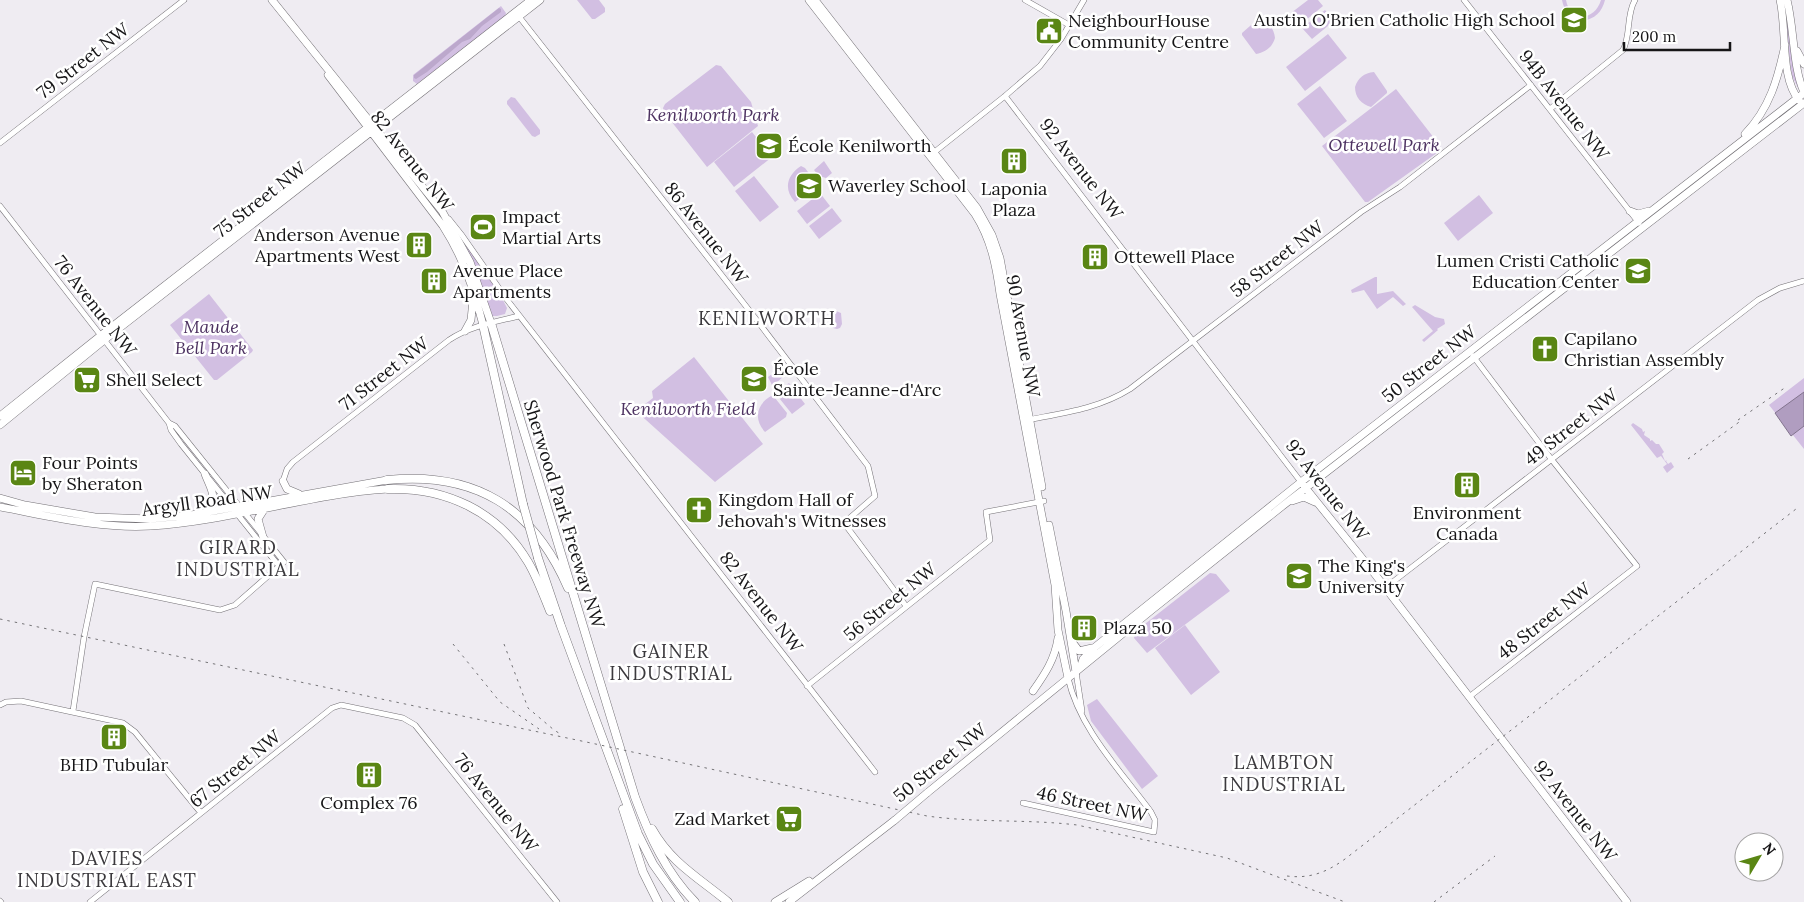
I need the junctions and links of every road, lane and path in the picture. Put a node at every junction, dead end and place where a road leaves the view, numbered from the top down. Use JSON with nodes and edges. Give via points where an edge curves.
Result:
{"nodes":[{"id":1,"x":184,"y":0,"type":"edge"},
{"id":2,"x":272,"y":0,"type":"edge"},
{"id":3,"x":531,"y":0,"type":"edge"},
{"id":4,"x":540,"y":0,"type":"edge"},
{"id":5,"x":809,"y":0,"type":"edge"},
{"id":6,"x":815,"y":0,"type":"edge"},
{"id":7,"x":1025,"y":0,"type":"edge"},
{"id":8,"x":1084,"y":0,"type":"edge"},
{"id":9,"x":1464,"y":0,"type":"edge"},
{"id":10,"x":1635,"y":0,"type":"edge"},
{"id":11,"x":1780,"y":0,"type":"edge"},
{"id":12,"x":1787,"y":0,"type":"edge"},
{"id":13,"x":516,"y":14,"type":"junction"},
{"id":14,"x":1069,"y":26,"type":"junction"},
{"id":15,"x":1785,"y":45,"type":"junction"},
{"id":16,"x":1795,"y":48,"type":"junction"},
{"id":17,"x":1804,"y":64,"type":"edge"},
{"id":18,"x":1531,"y":85,"type":"junction"},
{"id":19,"x":1005,"y":96,"type":"junction"},
{"id":20,"x":1803,"y":99,"type":"edge"},
{"id":21,"x":354,"y":105,"type":"junction"},
{"id":22,"x":391,"y":109,"type":"junction"},
{"id":23,"x":1550,"y":109,"type":"junction"},
{"id":24,"x":372,"y":128,"type":"junction"},
{"id":25,"x":0,"y":143,"type":"edge"},
{"id":26,"x":346,"y":144,"type":"junction"},
{"id":27,"x":932,"y":154,"type":"junction"},
{"id":28,"x":1716,"y":160,"type":"junction"},
{"id":29,"x":0,"y":206,"type":"edge"},
{"id":30,"x":1654,"y":209,"type":"junction"},
{"id":31,"x":442,"y":211,"type":"junction"},
{"id":32,"x":1630,"y":211,"type":"junction"},
{"id":33,"x":1640,"y":225,"type":"junction"},
{"id":34,"x":1804,"y":281,"type":"edge"},
{"id":35,"x":474,"y":292,"type":"junction"},
{"id":36,"x":519,"y":316,"type":"junction"},
{"id":37,"x":487,"y":324,"type":"junction"},
{"id":38,"x":465,"y":331,"type":"junction"},
{"id":39,"x":102,"y":338,"type":"junction"},
{"id":40,"x":1194,"y":341,"type":"junction"},
{"id":41,"x":1472,"y":354,"type":"junction"},
{"id":42,"x":0,"y":416,"type":"edge"},
{"id":43,"x":1027,"y":420,"type":"junction"},
{"id":44,"x":169,"y":423,"type":"junction"},
{"id":45,"x":0,"y":425,"type":"edge"},
{"id":46,"x":1552,"y":460,"type":"junction"},
{"id":47,"x":205,"y":474,"type":"junction"},
{"id":48,"x":387,"y":480,"type":"joint"},
{"id":49,"x":283,"y":481,"type":"junction"},
{"id":50,"x":1303,"y":485,"type":"junction"},
{"id":51,"x":388,"y":489,"type":"joint"},
{"id":52,"x":302,"y":495,"type":"junction"},
{"id":53,"x":0,"y":499,"type":"edge"},
{"id":54,"x":271,"y":501,"type":"junction"},
{"id":55,"x":1042,"y":501,"type":"junction"},
{"id":56,"x":1317,"y":503,"type":"junction"},
{"id":57,"x":1285,"y":504,"type":"junction"},
{"id":58,"x":0,"y":507,"type":"edge"},
{"id":59,"x":265,"y":508,"type":"junction"},
{"id":60,"x":237,"y":510,"type":"junction"},
{"id":61,"x":207,"y":512,"type":"junction"},
{"id":62,"x":263,"y":536,"type":"junction"},
{"id":63,"x":279,"y":566,"type":"junction"},
{"id":64,"x":1385,"y":588,"type":"junction"},
{"id":65,"x":906,"y":606,"type":"junction"},
{"id":66,"x":581,"y":622,"type":"junction"},
{"id":67,"x":1058,"y":632,"type":"junction"},
{"id":68,"x":1071,"y":641,"type":"junction"},
{"id":69,"x":1095,"y":646,"type":"junction"},
{"id":70,"x":1078,"y":670,"type":"junction"},
{"id":71,"x":1068,"y":678,"type":"junction"},
{"id":72,"x":807,"y":686,"type":"junction"},
{"id":73,"x":1033,"y":691,"type":"dead end"},
{"id":74,"x":1469,"y":698,"type":"junction"},
{"id":75,"x":0,"y":705,"type":"edge"},
{"id":76,"x":590,"y":706,"type":"junction"},
{"id":77,"x":73,"y":711,"type":"junction"},
{"id":78,"x":412,"y":722,"type":"joint"},
{"id":79,"x":1089,"y":730,"type":"junction"},
{"id":80,"x":610,"y":761,"type":"junction"},
{"id":81,"x":875,"y":772,"type":"dead end"},
{"id":82,"x":628,"y":773,"type":"junction"},
{"id":83,"x":1023,"y":804,"type":"dead end"},
{"id":84,"x":200,"y":813,"type":"junction"},
{"id":85,"x":1154,"y":832,"type":"joint"},
{"id":86,"x":817,"y":879,"type":"junction"},
{"id":87,"x":714,"y":890,"type":"junction"},
{"id":88,"x":90,"y":902,"type":"edge"},
{"id":89,"x":557,"y":902,"type":"edge"},
{"id":90,"x":658,"y":902,"type":"edge"},
{"id":91,"x":680,"y":902,"type":"edge"},
{"id":92,"x":695,"y":902,"type":"edge"},
{"id":93,"x":728,"y":902,"type":"edge"},
{"id":94,"x":736,"y":902,"type":"edge"},
{"id":95,"x":775,"y":902,"type":"edge"},
{"id":96,"x":789,"y":902,"type":"edge"},
{"id":97,"x":1627,"y":902,"type":"edge"}],
"edges":[{"from":1,"to":25,"type":"street","name":"79 Street NW"},
{"from":2,"to":21,"type":"main road","name":"82 Avenue NW","via":[[292,31]]},
{"from":3,"to":13,"type":"main road","name":"75 Street NW"},
{"from":4,"to":13,"type":"main road","name":"75 Street NW"},
{"from":5,"to":27,"type":"main road","name":"90 Avenue NW"},
{"from":6,"to":27,"type":"main road","name":"90 Avenue NW"},
{"from":7,"to":14,"type":"street"},
{"from":8,"to":14,"type":"street"},
{"from":9,"to":18,"type":"street","name":"94B Avenue NW"},
{"from":10,"to":23,"type":"street","via":[[1623,50]]},
{"from":11,"to":15,"type":"main road"},
{"from":12,"to":16,"type":"main road"},
{"from":13,"to":22,"type":"main road","name":"75 Street NW"},
{"from":13,"to":24,"type":"main road","name":"75 Street NW"},
{"from":13,"to":65,"type":"street","name":"86 Avenue NW","via":[[858,451],[871,471],[875,496],[844,523]]},
{"from":14,"to":19,"type":"street","via":[[1040,66]]},
{"from":15,"to":20,"type":"main road","via":[[1790,88]]},
{"from":15,"to":28,"type":"main road","via":[[1777,80],[1765,109],[1754,125]]},
{"from":16,"to":17,"type":"main road"},
{"from":16,"to":20,"type":"main road"},
{"from":18,"to":23,"type":"street","name":"94B Avenue NW"},
{"from":18,"to":40,"type":"street","name":"58 Street NW"},
{"from":19,"to":27,"type":"street"},
{"from":19,"to":40,"type":"street","name":"92 Avenue NW"},
{"from":20,"to":28,"type":"main road","name":"50 Street NW"},
{"from":20,"to":33,"type":"main road","name":"50 Street NW","via":[[1766,132]]},
{"from":21,"to":22,"type":"main road","via":[[374,115]]},
{"from":21,"to":24,"type":"main road","name":"82 Avenue NW"},
{"from":21,"to":26,"type":"main road","via":[[358,127]]},
{"from":22,"to":24,"type":"main road","name":"75 Street NW"},
{"from":23,"to":32,"type":"street","name":"94B Avenue NW"},
{"from":24,"to":26,"type":"main road","name":"75 Street NW"},
{"from":24,"to":31,"type":"main road","name":"82 Avenue NW"},
{"from":24,"to":35,"type":"main road","name":"82 Avenue NW","via":[[443,226]]},
{"from":24,"to":39,"type":"main road","name":"75 Street NW"},
{"from":26,"to":39,"type":"main road","name":"75 Street NW"},
{"from":27,"to":43,"type":"main road","name":"90 Avenue NW","via":[[980,212],[995,242]]},
{"from":28,"to":30,"type":"main road","name":"50 Street NW"},
{"from":29,"to":39,"type":"street","name":"76 Avenue NW"},
{"from":30,"to":32,"type":"main road","via":[[1638,214]]},
{"from":30,"to":33,"type":"main road","name":"50 Street NW"},
{"from":31,"to":36,"type":"street","name":"82 Avenue NW"},
{"from":31,"to":37,"type":"main road","name":"82 Avenue NW","via":[[470,262]]},
{"from":32,"to":33,"type":"street","name":"94B Avenue NW"},
{"from":33,"to":41,"type":"main road","name":"50 Street NW"},
{"from":34,"to":46,"type":"street","name":"49 Street NW","via":[[1780,288],[1758,300]]},
{"from":35,"to":37,"type":"main road","name":"82 Avenue NW"},
{"from":35,"to":38,"type":"main road","via":[[471,320]]},
{"from":36,"to":37,"type":"street","name":"71 Street NW"},
{"from":36,"to":72,"type":"street","name":"82 Avenue NW"},
{"from":37,"to":38,"type":"street","name":"71 Street NW"},
{"from":37,"to":66,"type":"highway","name":"Sherwood Park Freeway NW","via":[[570,578]]},
{"from":37,"to":76,"type":"highway","name":"Sherwood Park Freeway NW","bridge":true,"via":[[523,504],[548,591]]},
{"from":38,"to":49,"type":"street","name":"71 Street NW","via":[[293,462]]},
{"from":39,"to":42,"type":"main road","name":"75 Street NW"},
{"from":39,"to":44,"type":"street","name":"76 Avenue NW"},
{"from":39,"to":45,"type":"main road","name":"75 Street NW"},
{"from":40,"to":43,"type":"street","name":"58 Street NW","via":[[1130,390],[1106,402]]},
{"from":40,"to":50,"type":"street","name":"92 Avenue NW"},
{"from":41,"to":46,"type":"street"},
{"from":41,"to":50,"type":"main road","name":"50 Street NW"},
{"from":43,"to":55,"type":"main road","name":"90 Avenue NW"},
{"from":44,"to":47,"type":"street","name":"76 Avenue NW"},
{"from":44,"to":60,"type":"street","name":"76 Avenue NW","via":[[175,426]]},
{"from":46,"to":64,"type":"street","name":"49 Street NW"},
{"from":46,"to":74,"type":"street","name":"48 Street NW","via":[[1637,566]]},
{"from":47,"to":60,"type":"street","name":"76 Avenue NW"},
{"from":47,"to":61,"type":"main road","via":[[213,495]]},
{"from":48,"to":52,"type":"main road","name":"Argyll Road NW"},
{"from":48,"to":66,"type":"highway","via":[[420,478],[466,486],[519,516],[536,532],[554,559]]},
{"from":49,"to":52,"type":"main road","via":[[288,491]]},
{"from":49,"to":54,"type":"main road","via":[[278,495]]},
{"from":50,"to":56,"type":"main road","name":"92 Avenue NW"},
{"from":50,"to":57,"type":"main road","name":"50 Street NW"},
{"from":50,"to":69,"type":"main road","name":"50 Street NW"},
{"from":51,"to":59,"type":"main road","name":"Argyll Road NW"},
{"from":51,"to":76,"type":"highway","via":[[430,491],[450,497],[482,512],[509,536],[528,561],[585,702]]},
{"from":52,"to":54,"type":"main road","name":"Argyll Road NW"},
{"from":53,"to":61,"type":"main road","name":"Argyll Road NW","via":[[95,518],[122,520]]},
{"from":54,"to":60,"type":"main road","name":"Argyll Road NW"},
{"from":55,"to":65,"type":"street","name":"56 Street NW","via":[[986,512],[990,540]]},
{"from":55,"to":67,"type":"main road","name":"90 Avenue NW","via":[[1055,585]]},
{"from":55,"to":68,"type":"main road","name":"90 Avenue NW"},
{"from":56,"to":57,"type":"main road","via":[[1304,497]]},
{"from":56,"to":64,"type":"main road","name":"92 Avenue NW"},
{"from":57,"to":70,"type":"main road","name":"50 Street NW"},
{"from":58,"to":60,"type":"main road","name":"Argyll Road NW","via":[[122,526],[163,525]]},
{"from":59,"to":60,"type":"main road","name":"Argyll Road NW"},
{"from":59,"to":62,"type":"main road","via":[[258,519]]},
{"from":60,"to":61,"type":"main road","name":"Argyll Road NW"},
{"from":60,"to":62,"type":"street","name":"76 Avenue NW"},
{"from":60,"to":63,"type":"street","name":"76 Avenue NW"},
{"from":62,"to":63,"type":"street","name":"76 Avenue NW","via":[[284,562]]},
{"from":63,"to":77,"type":"street","via":[[235,604],[220,610],[95,584]]},
{"from":64,"to":74,"type":"main road","name":"92 Avenue NW"},
{"from":65,"to":72,"type":"street","name":"56 Street NW"},
{"from":66,"to":82,"type":"highway","name":"Sherwood Park Freeway NW"},
{"from":67,"to":71,"type":"main road","name":"90 Avenue NW"},
{"from":67,"to":73,"type":"main road","via":[[1050,667]]},
{"from":68,"to":69,"type":"main road","via":[[1079,651]]},
{"from":68,"to":70,"type":"main road","name":"90 Avenue NW"},
{"from":69,"to":70,"type":"main road","name":"50 Street NW"},
{"from":70,"to":71,"type":"main road","name":"50 Street NW"},
{"from":70,"to":79,"type":"street","name":"90 Avenue NW","via":[[1079,700]]},
{"from":71,"to":79,"type":"street","name":"90 Avenue NW"},
{"from":71,"to":86,"type":"main road","name":"50 Street NW","bridge":true},
{"from":72,"to":81,"type":"street","name":"82 Avenue NW"},
{"from":74,"to":97,"type":"main road","name":"92 Avenue NW"},
{"from":75,"to":77,"type":"street","via":[[20,700]]},
{"from":76,"to":80,"type":"highway","name":"Sherwood Park Freeway NW"},
{"from":77,"to":84,"type":"street","via":[[118,721],[130,727]]},
{"from":78,"to":84,"type":"street","name":"67 Street NW","via":[[336,706]]},
{"from":78,"to":89,"type":"street","name":"76 Avenue NW"},
{"from":79,"to":85,"type":"street","name":"90 Avenue NW","via":[[1151,812],[1155,820]]},
{"from":80,"to":90,"type":"highway","via":[[638,860]]},
{"from":80,"to":91,"type":"highway","name":"Sherwood Park Freeway NW","via":[[638,834],[653,864]]},
{"from":82,"to":87,"type":"highway","via":[[660,842],[675,861]]},
{"from":82,"to":92,"type":"highway","name":"Sherwood Park Freeway NW","via":[[654,844]]},
{"from":83,"to":85,"type":"street","name":"46 Street NW"},
{"from":84,"to":88,"type":"street","name":"67 Street NW"},
{"from":86,"to":95,"type":"main road","name":"50 Street NW"},
{"from":86,"to":96,"type":"main road","name":"50 Street NW"},
{"from":87,"to":93,"type":"highway"},
{"from":87,"to":94,"type":"highway"}]}
